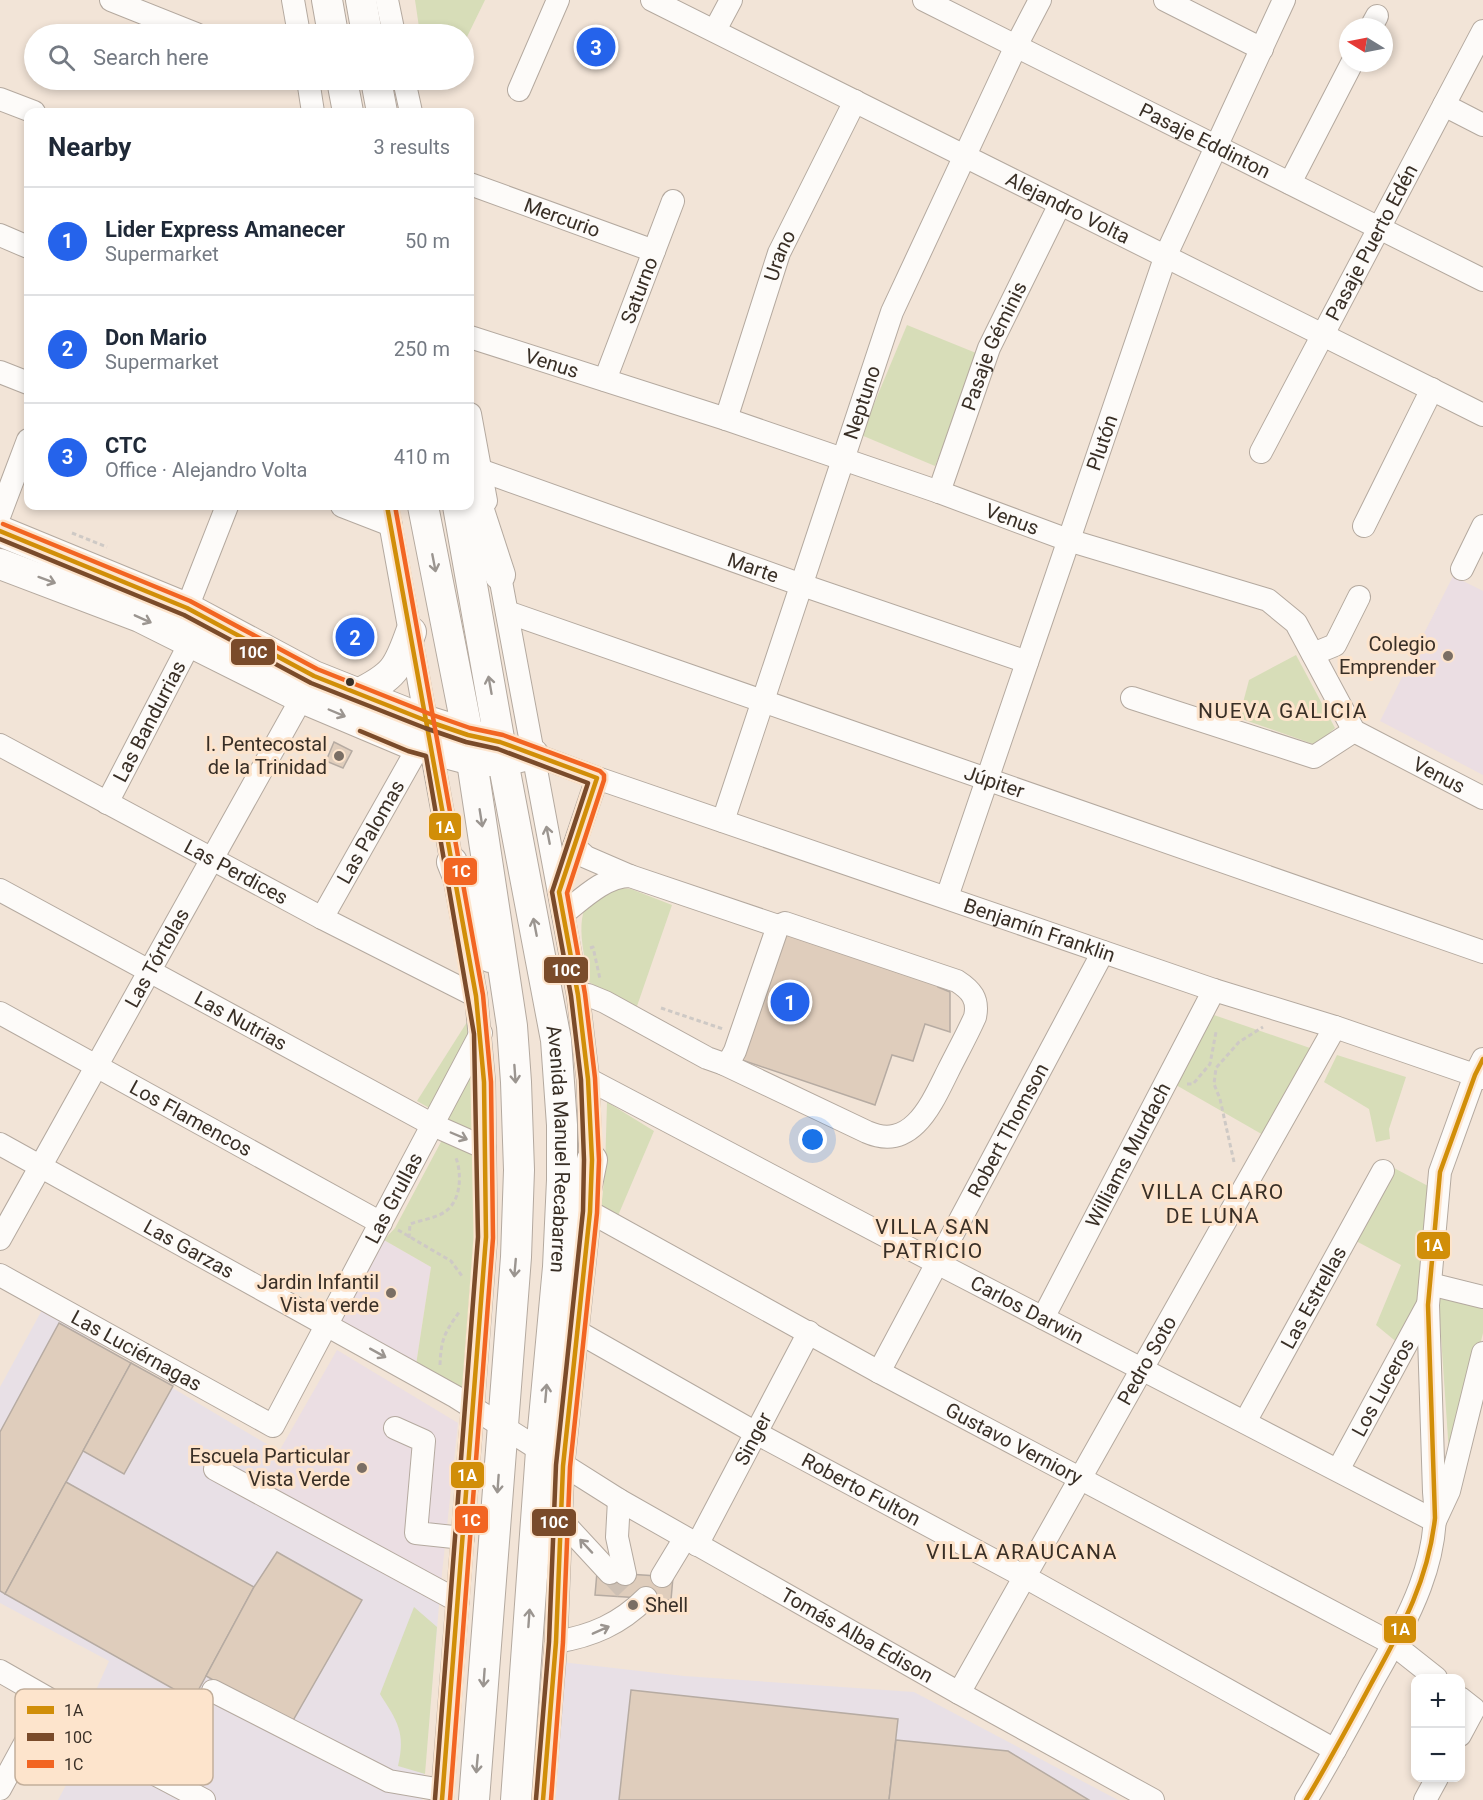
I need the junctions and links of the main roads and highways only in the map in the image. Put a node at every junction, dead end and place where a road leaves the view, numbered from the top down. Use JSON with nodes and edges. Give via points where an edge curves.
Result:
{"nodes":[{"id":1,"x":327,"y":0,"type":"edge"},
{"id":2,"x":361,"y":0,"type":"edge"},
{"id":3,"x":376,"y":0,"type":"edge"},
{"id":4,"x":331,"y":24,"type":"edge"},
{"id":5,"x":366,"y":24,"type":"edge"},
{"id":6,"x":377,"y":24,"type":"edge"},
{"id":7,"x":339,"y":90,"type":"edge"},
{"id":8,"x":343,"y":90,"type":"edge"},
{"id":9,"x":378,"y":90,"type":"edge"},
{"id":10,"x":381,"y":90,"type":"edge"},
{"id":11,"x":337,"y":108,"type":"edge"},
{"id":12,"x":347,"y":108,"type":"edge"},
{"id":13,"x":381,"y":108,"type":"edge"},
{"id":14,"x":382,"y":108,"type":"edge"},
{"id":15,"x":475,"y":476,"type":"edge"},
{"id":16,"x":424,"y":510,"type":"edge"},
{"id":17,"x":459,"y":510,"type":"edge"},
{"id":18,"x":0,"y":531,"type":"edge"},
{"id":19,"x":1,"y":562,"type":"edge"},
{"id":20,"x":500,"y":575,"type":"road end"},
{"id":21,"x":411,"y":632,"type":"road end"},
{"id":22,"x":308,"y":687,"type":"junction"},
{"id":23,"x":358,"y":694,"type":"junction"},
{"id":24,"x":426,"y":739,"type":"junction"},
{"id":25,"x":470,"y":748,"type":"junction"},
{"id":26,"x":501,"y":752,"type":"junction"},
{"id":27,"x":533,"y":754,"type":"road end"},
{"id":28,"x":452,"y":862,"type":"road end"},
{"id":29,"x":512,"y":1026,"type":"junction"},
{"id":30,"x":592,"y":1160,"type":"road end"},
{"id":31,"x":550,"y":1355,"type":"junction"},
{"id":32,"x":520,"y":1739,"type":"junction"},
{"id":33,"x":474,"y":1800,"type":"edge"},
{"id":34,"x":516,"y":1800,"type":"edge"},
{"id":35,"x":525,"y":1800,"type":"edge"}],
"edges":[{"from":1,"to":4,"type":"main road"},
{"from":2,"to":5,"type":"main road"},
{"from":3,"to":6,"type":"main road"},
{"from":7,"to":11,"type":"main road"},
{"from":8,"to":12,"type":"main road"},
{"from":9,"to":13,"type":"main road"},
{"from":10,"to":14,"type":"main road"},
{"from":15,"to":20,"type":"main road"},
{"from":16,"to":25,"type":"main road","name":"Avenida Manuel Recabarren","one_way":true},
{"from":26,"to":17,"type":"main road","name":"Avenida Manuel Recabarren","one_way":true},
{"from":18,"to":22,"type":"main road","via":[[187,608]]},
{"from":19,"to":22,"type":"main road","one_way":true},
{"from":21,"to":23,"type":"main road","via":[[400,662],[382,682]]},
{"from":22,"to":23,"type":"main road"},
{"from":22,"to":24,"type":"main road","one_way":true},
{"from":23,"to":24,"type":"main road"},
{"from":24,"to":25,"type":"main road"},
{"from":25,"to":26,"type":"main road"},
{"from":25,"to":29,"type":"main road","name":"Avenida Manuel Recabarren","one_way":true},
{"from":26,"to":27,"type":"main road"},
{"from":31,"to":26,"type":"main road","name":"Avenida Manuel Recabarren","one_way":true,"via":[[562,1180],[559,1074],[548,992]]},
{"from":28,"to":29,"type":"main road","via":[[497,976]]},
{"from":29,"to":33,"type":"main road","name":"Avenida Manuel Recabarren","one_way":true,"via":[[519,1170],[516,1257]]},
{"from":30,"to":31,"type":"main road"},
{"from":32,"to":31,"type":"main road","name":"Avenida Manuel Recabarren","one_way":true,"via":[[552,1459]]},
{"from":32,"to":34,"type":"main road","name":"Avenida Manuel Recabarren"},
{"from":32,"to":35,"type":"main road"}]}
